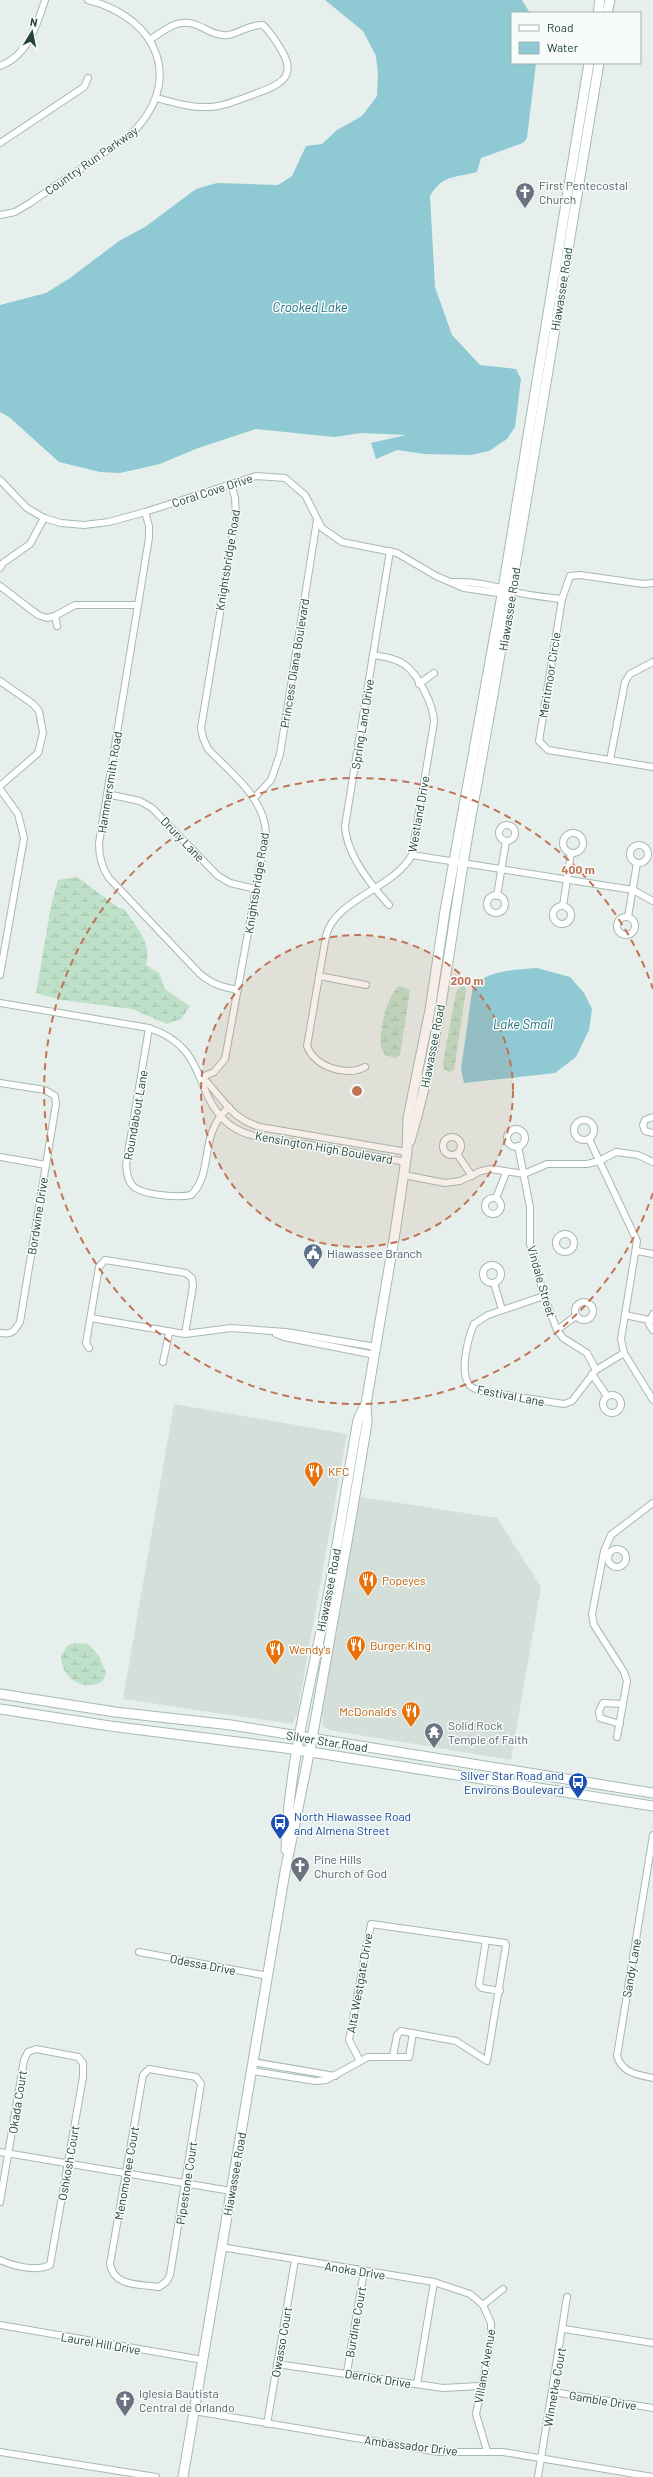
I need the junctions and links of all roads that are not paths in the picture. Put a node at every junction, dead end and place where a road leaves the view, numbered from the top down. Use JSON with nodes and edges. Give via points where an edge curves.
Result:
{"nodes":[{"id":1,"x":45,"y":0,"type":"edge"},
{"id":2,"x":88,"y":0,"type":"edge"},
{"id":3,"x":600,"y":0,"type":"edge"},
{"id":4,"x":610,"y":0,"type":"edge"},
{"id":5,"x":598,"y":12,"type":"edge"},
{"id":6,"x":607,"y":12,"type":"edge"},
{"id":7,"x":151,"y":39,"type":"junction"},
{"id":8,"x":589,"y":64,"type":"edge"},
{"id":9,"x":599,"y":64,"type":"edge"},
{"id":10,"x":0,"y":66,"type":"edge"},
{"id":11,"x":88,"y":78,"type":"dead end"},
{"id":12,"x":156,"y":98,"type":"junction"},
{"id":13,"x":0,"y":143,"type":"edge"},
{"id":14,"x":575,"y":179,"type":"junction"},
{"id":15,"x":0,"y":215,"type":"edge"},
{"id":16,"x":0,"y":480,"type":"edge"},
{"id":17,"x":525,"y":481,"type":"junction"},
{"id":18,"x":231,"y":484,"type":"junction"},
{"id":19,"x":145,"y":512,"type":"junction"},
{"id":20,"x":44,"y":518,"type":"junction"},
{"id":21,"x":317,"y":520,"type":"junction"},
{"id":22,"x":390,"y":551,"type":"junction"},
{"id":23,"x":0,"y":568,"type":"edge"},
{"id":24,"x":653,"y":583,"type":"edge"},
{"id":25,"x":0,"y":586,"type":"edge"},
{"id":26,"x":502,"y":591,"type":"junction"},
{"id":27,"x":512,"y":591,"type":"junction"},
{"id":28,"x":562,"y":599,"type":"junction"},
{"id":29,"x":138,"y":605,"type":"junction"},
{"id":30,"x":55,"y":616,"type":"junction"},
{"id":31,"x":57,"y":626,"type":"dead end"},
{"id":32,"x":373,"y":655,"type":"junction"},
{"id":33,"x":653,"y":662,"type":"edge"},
{"id":34,"x":434,"y":673,"type":"dead end"},
{"id":35,"x":0,"y":681,"type":"edge"},
{"id":36,"x":419,"y":684,"type":"junction"},
{"id":37,"x":610,"y":760,"type":"junction"},
{"id":38,"x":653,"y":767,"type":"edge"},
{"id":39,"x":0,"y":788,"type":"edge"},
{"id":40,"x":107,"y":794,"type":"junction"},
{"id":41,"x":254,"y":798,"type":"junction"},
{"id":42,"x":506,"y":841,"type":"dead end"},
{"id":43,"x":571,"y":852,"type":"dead end"},
{"id":44,"x":412,"y":855,"type":"junction"},
{"id":45,"x":453,"y":862,"type":"junction"},
{"id":46,"x":463,"y":863,"type":"junction"},
{"id":47,"x":637,"y":863,"type":"dead end"},
{"id":48,"x":502,"y":869,"type":"junction"},
{"id":49,"x":567,"y":880,"type":"junction"},
{"id":50,"x":256,"y":889,"type":"junction"},
{"id":51,"x":375,"y":890,"type":"junction"},
{"id":52,"x":633,"y":890,"type":"junction"},
{"id":53,"x":497,"y":896,"type":"dead end"},
{"id":54,"x":652,"y":897,"type":"edge"},
{"id":55,"x":389,"y":905,"type":"dead end"},
{"id":56,"x":563,"y":906,"type":"dead end"},
{"id":57,"x":628,"y":917,"type":"dead end"},
{"id":58,"x":0,"y":975,"type":"edge"},
{"id":59,"x":319,"y":976,"type":"junction"},
{"id":60,"x":366,"y":984,"type":"dead end"},
{"id":61,"x":238,"y":990,"type":"junction"},
{"id":62,"x":0,"y":1003,"type":"edge"},
{"id":63,"x":150,"y":1028,"type":"junction"},
{"id":64,"x":365,"y":1067,"type":"dead end"},
{"id":65,"x":202,"y":1077,"type":"junction"},
{"id":66,"x":0,"y":1083,"type":"edge"},
{"id":67,"x":229,"y":1108,"type":"junction"},
{"id":68,"x":220,"y":1115,"type":"junction"},
{"id":69,"x":653,"y":1117,"type":"edge"},
{"id":70,"x":653,"y":1133,"type":"edge"},
{"id":71,"x":589,"y":1139,"type":"dead end"},
{"id":72,"x":518,"y":1146,"type":"dead end"},
{"id":73,"x":407,"y":1152,"type":"junction"},
{"id":74,"x":457,"y":1154,"type":"dead end"},
{"id":75,"x":0,"y":1157,"type":"edge"},
{"id":76,"x":599,"y":1161,"type":"junction"},
{"id":77,"x":406,"y":1162,"type":"junction"},
{"id":78,"x":653,"y":1162,"type":"edge"},
{"id":79,"x":46,"y":1165,"type":"junction"},
{"id":80,"x":506,"y":1173,"type":"junction"},
{"id":81,"x":524,"y":1174,"type":"junction"},
{"id":82,"x":404,"y":1175,"type":"junction"},
{"id":83,"x":472,"y":1176,"type":"junction"},
{"id":84,"x":496,"y":1198,"type":"dead end"},
{"id":85,"x":636,"y":1251,"type":"junction"},
{"id":86,"x":653,"y":1254,"type":"edge"},
{"id":87,"x":494,"y":1283,"type":"dead end"},
{"id":88,"x":544,"y":1296,"type":"junction"},
{"id":89,"x":502,"y":1310,"type":"junction"},
{"id":90,"x":625,"y":1315,"type":"junction"},
{"id":91,"x":576,"y":1316,"type":"dead end"},
{"id":92,"x":651,"y":1317,"type":"edge"},
{"id":93,"x":90,"y":1318,"type":"junction"},
{"id":94,"x":557,"y":1330,"type":"junction"},
{"id":95,"x":653,"y":1330,"type":"edge"},
{"id":96,"x":0,"y":1333,"type":"edge"},
{"id":97,"x":169,"y":1333,"type":"junction"},
{"id":98,"x":185,"y":1334,"type":"junction"},
{"id":99,"x":89,"y":1348,"type":"dead end"},
{"id":100,"x":376,"y":1351,"type":"junction"},
{"id":101,"x":624,"y":1353,"type":"junction"},
{"id":102,"x":163,"y":1362,"type":"dead end"},
{"id":103,"x":594,"y":1372,"type":"junction"},
{"id":104,"x":607,"y":1396,"type":"dead end"},
{"id":105,"x":653,"y":1400,"type":"edge"},
{"id":106,"x":366,"y":1404,"type":"junction"},
{"id":107,"x":653,"y":1503,"type":"edge"},
{"id":108,"x":0,"y":1694,"type":"edge"},
{"id":109,"x":623,"y":1704,"type":"junction"},
{"id":110,"x":0,"y":1709,"type":"edge"},
{"id":111,"x":620,"y":1724,"type":"junction"},
{"id":112,"x":300,"y":1737,"type":"junction"},
{"id":113,"x":618,"y":1737,"type":"dead end"},
{"id":114,"x":312,"y":1738,"type":"junction"},
{"id":115,"x":297,"y":1750,"type":"junction"},
{"id":116,"x":309,"y":1752,"type":"junction"},
{"id":117,"x":504,"y":1769,"type":"junction"},
{"id":118,"x":453,"y":1775,"type":"junction"},
{"id":119,"x":653,"y":1793,"type":"edge"},
{"id":120,"x":653,"y":1806,"type":"edge"},
{"id":121,"x":653,"y":1835,"type":"edge"},
{"id":122,"x":285,"y":1872,"type":"junction"},
{"id":123,"x":486,"y":1940,"type":"junction"},
{"id":124,"x":139,"y":1952,"type":"dead end"},
{"id":125,"x":268,"y":1976,"type":"junction"},
{"id":126,"x":500,"y":1991,"type":"junction"},
{"id":127,"x":413,"y":2033,"type":"junction"},
{"id":128,"x":54,"y":2051,"type":"joint"},
{"id":129,"x":393,"y":2056,"type":"junction"},
{"id":130,"x":360,"y":2061,"type":"junction"},
{"id":131,"x":252,"y":2067,"type":"junction"},
{"id":132,"x":173,"y":2072,"type":"joint"},
{"id":133,"x":653,"y":2078,"type":"edge"},
{"id":134,"x":0,"y":2152,"type":"edge"},
{"id":135,"x":9,"y":2153,"type":"junction"},
{"id":136,"x":68,"y":2163,"type":"junction"},
{"id":137,"x":126,"y":2173,"type":"junction"},
{"id":138,"x":186,"y":2183,"type":"junction"},
{"id":139,"x":231,"y":2190,"type":"junction"},
{"id":140,"x":0,"y":2202,"type":"edge"},
{"id":141,"x":221,"y":2247,"type":"junction"},
{"id":142,"x":0,"y":2260,"type":"edge"},
{"id":143,"x":295,"y":2260,"type":"junction"},
{"id":144,"x":364,"y":2271,"type":"junction"},
{"id":145,"x":434,"y":2282,"type":"junction"},
{"id":146,"x":138,"y":2284,"type":"joint"},
{"id":147,"x":503,"y":2289,"type":"dead end"},
{"id":148,"x":567,"y":2297,"type":"dead end"},
{"id":149,"x":483,"y":2305,"type":"junction"},
{"id":150,"x":0,"y":2325,"type":"edge"},
{"id":151,"x":564,"y":2328,"type":"junction"},
{"id":152,"x":653,"y":2343,"type":"edge"},
{"id":153,"x":202,"y":2360,"type":"junction"},
{"id":154,"x":277,"y":2364,"type":"junction"},
{"id":155,"x":346,"y":2372,"type":"junction"},
{"id":156,"x":417,"y":2384,"type":"junction"},
{"id":157,"x":480,"y":2386,"type":"junction"},
{"id":158,"x":553,"y":2392,"type":"junction"},
{"id":159,"x":653,"y":2408,"type":"edge"},
{"id":160,"x":194,"y":2411,"type":"junction"},
{"id":161,"x":266,"y":2424,"type":"junction"},
{"id":162,"x":487,"y":2451,"type":"junction"},
{"id":163,"x":0,"y":2452,"type":"edge"},
{"id":164,"x":541,"y":2459,"type":"junction"},
{"id":165,"x":610,"y":2470,"type":"junction"},
{"id":166,"x":156,"y":2477,"type":"edge"},
{"id":167,"x":183,"y":2477,"type":"edge"},
{"id":168,"x":538,"y":2477,"type":"edge"},
{"id":169,"x":608,"y":2477,"type":"edge"},
{"id":170,"x":653,"y":2477,"type":"edge"}],
"edges":[{"from":1,"to":10,"type":"street","via":[[34,33],[25,47]]},
{"from":2,"to":7,"type":"street","name":"Country Run Parkway","via":[[116,10],[136,22]]},
{"from":3,"to":5,"type":"street"},
{"from":4,"to":6,"type":"street"},
{"from":7,"to":12,"type":"street","name":"Country Run Parkway","via":[[159,75]]},
{"from":7,"to":12,"type":"street","via":[[180,23],[194,23],[217,35],[229,35],[251,25],[263,25],[274,36],[289,64],[288,72],[274,86],[226,105],[190,106]]},
{"from":8,"to":14,"type":"street","name":"Hiawassee Road"},
{"from":9,"to":14,"type":"street","name":"Hiawassee Road"},
{"from":11,"to":13,"type":"street","via":[[84,87]]},
{"from":12,"to":15,"type":"street","name":"Country Run Parkway","via":[[143,123],[129,136],[30,203],[15,212]]},
{"from":14,"to":17,"type":"street","name":"Hiawassee Road"},
{"from":16,"to":20,"type":"street","name":"Coral Cove Drive","via":[[27,508]]},
{"from":17,"to":26,"type":"street","name":"Hiawassee Road"},
{"from":17,"to":27,"type":"street","name":"Hiawassee Road"},
{"from":18,"to":19,"type":"street","name":"Coral Cove Drive"},
{"from":18,"to":21,"type":"street","name":"Coral Cove Drive","via":[[256,476],[284,478],[305,495]]},
{"from":18,"to":41,"type":"street","name":"Knightsbridge Road","via":[[236,502],[236,516],[201,728],[208,749]]},
{"from":19,"to":20,"type":"street","name":"Coral Cove Drive","via":[[109,522],[84,525]]},
{"from":19,"to":29,"type":"street","name":"Hammersmith Road","via":[[150,526]]},
{"from":20,"to":23,"type":"street","via":[[30,544],[3,563]]},
{"from":21,"to":22,"type":"street","name":"Coral Cove Drive","via":[[329,535],[342,542]]},
{"from":21,"to":41,"type":"street","name":"Princess Diana Boulevard","via":[[280,754],[271,780]]},
{"from":22,"to":26,"type":"street","name":"Coral Cove Drive","via":[[405,556],[436,576],[451,582],[466,581]]},
{"from":22,"to":32,"type":"street","name":"Spring Land Drive"},
{"from":24,"to":28,"type":"street","name":"Meritmoor Circle","via":[[570,576]]},
{"from":25,"to":30,"type":"street","via":[[38,615]]},
{"from":26,"to":27,"type":"street","name":"Coral Cove Drive"},
{"from":26,"to":45,"type":"street","name":"Hiawassee Road"},
{"from":27,"to":28,"type":"street","name":"Coral Cove Drive"},
{"from":27,"to":46,"type":"street","name":"Hiawassee Road"},
{"from":28,"to":37,"type":"street","name":"Meritmoor Circle","via":[[539,741],[548,750]]},
{"from":29,"to":30,"type":"street","via":[[75,605]]},
{"from":29,"to":40,"type":"street","name":"Hammersmith Road"},
{"from":30,"to":31,"type":"street"},
{"from":32,"to":36,"type":"street","name":"Westland Drive","via":[[396,660],[407,666]]},
{"from":32,"to":51,"type":"street","name":"Spring Land Drive","via":[[345,826],[349,846]]},
{"from":33,"to":37,"type":"street","via":[[630,674],[625,682]]},
{"from":34,"to":36,"type":"street"},
{"from":35,"to":39,"type":"street","via":[[34,704],[41,717],[43,733],[38,753]]},
{"from":36,"to":44,"type":"street","name":"Westland Drive","via":[[434,711],[434,722]]},
{"from":37,"to":38,"type":"street","name":"Meritmoor Circle"},
{"from":39,"to":58,"type":"street","via":[[18,814],[24,838]]},
{"from":40,"to":50,"type":"street","name":"Drury Lane","via":[[140,802],[152,808],[218,876],[230,883]]},
{"from":40,"to":61,"type":"street","name":"Hammersmith Road","via":[[99,843],[99,856],[104,870],[199,973],[208,981]]},
{"from":41,"to":50,"type":"street","name":"Knightsbridge Road","via":[[262,812],[266,834]]},
{"from":42,"to":48,"type":"street"},
{"from":43,"to":49,"type":"street"},
{"from":44,"to":45,"type":"street"},
{"from":44,"to":51,"type":"street","name":"Westland Drive","via":[[400,872]]},
{"from":45,"to":46,"type":"street"},
{"from":45,"to":73,"type":"street","name":"Hiawassee Road","via":[[430,1010],[408,1118]]},
{"from":46,"to":48,"type":"street"},
{"from":46,"to":73,"type":"street","name":"Hiawassee Road","via":[[438,1014],[417,1118]]},
{"from":47,"to":52,"type":"street"},
{"from":48,"to":49,"type":"street"},
{"from":48,"to":53,"type":"street"},
{"from":49,"to":52,"type":"street"},
{"from":49,"to":56,"type":"street"},
{"from":50,"to":61,"type":"street","name":"Knightsbridge Road"},
{"from":51,"to":55,"type":"street","name":"Spring Land Drive"},
{"from":51,"to":59,"type":"street","name":"Westland Drive","via":[[332,920],[326,936]]},
{"from":52,"to":54,"type":"street"},
{"from":52,"to":57,"type":"street"},
{"from":59,"to":60,"type":"street"},
{"from":59,"to":64,"type":"street","name":"Westland Drive","via":[[307,1037],[311,1056],[331,1068],[356,1072]]},
{"from":61,"to":65,"type":"street","name":"Knightsbridge Road","via":[[225,1059],[214,1072]]},
{"from":62,"to":63,"type":"street","name":"Kensington High Boulevard"},
{"from":63,"to":65,"type":"street","name":"Kensington High Boulevard","via":[[176,1041],[188,1053]]},
{"from":63,"to":68,"type":"street","name":"Roundabout Lane","via":[[126,1165],[131,1184],[138,1190],[180,1198],[191,1195],[201,1181],[210,1132]]},
{"from":65,"to":67,"type":"street","name":"Kensington High Boulevard"},
{"from":65,"to":68,"type":"street","name":"Kensington High Boulevard","via":[[208,1096]]},
{"from":66,"to":79,"type":"street","name":"Bordwine Drive","via":[[45,1090],[55,1096],[56,1104]]},
{"from":67,"to":68,"type":"street","name":"Roundabout Lane"},
{"from":67,"to":73,"type":"street","name":"Kensington High Boulevard","via":[[245,1122],[260,1127]]},
{"from":68,"to":77,"type":"street","name":"Kensington High Boulevard","via":[[231,1126],[256,1136]]},
{"from":69,"to":70,"type":"street","via":[[645,1120],[643,1125],[645,1131]]},
{"from":71,"to":76,"type":"street"},
{"from":72,"to":81,"type":"street","name":"Vindale Street"},
{"from":73,"to":77,"type":"street","name":"Hiawassee Road"},
{"from":74,"to":83,"type":"street"},
{"from":75,"to":79,"type":"street"},
{"from":76,"to":78,"type":"street","via":[[616,1152],[627,1152]]},
{"from":76,"to":81,"type":"street","via":[[587,1164],[555,1162]]},
{"from":76,"to":85,"type":"street","via":[[634,1233]]},
{"from":77,"to":82,"type":"street","name":"Hiawassee Road"},
{"from":79,"to":96,"type":"street","name":"Bordwine Drive","via":[[20,1322],[14,1332],[7,1335]]},
{"from":80,"to":81,"type":"street"},
{"from":80,"to":83,"type":"street","via":[[491,1169]]},
{"from":80,"to":84,"type":"street"},
{"from":81,"to":88,"type":"street","name":"Vindale Street","via":[[530,1207],[530,1244]]},
{"from":82,"to":83,"type":"street","via":[[445,1183]]},
{"from":82,"to":100,"type":"street","name":"Hiawassee Road"},
{"from":85,"to":86,"type":"street"},
{"from":85,"to":90,"type":"street"},
{"from":87,"to":89,"type":"street"},
{"from":88,"to":89,"type":"street","name":"Festival Lane"},
{"from":88,"to":94,"type":"street","name":"Vindale Street"},
{"from":89,"to":103,"type":"street","name":"Festival Lane","via":[[479,1320],[471,1331],[464,1370],[468,1384],[472,1388],[564,1404],[572,1400]]},
{"from":90,"to":92,"type":"street"},
{"from":90,"to":101,"type":"street","via":[[621,1339]]},
{"from":91,"to":94,"type":"street"},
{"from":92,"to":95,"type":"street"},
{"from":93,"to":97,"type":"street"},
{"from":93,"to":98,"type":"street","via":[[99,1267],[105,1260],[114,1260],[186,1273],[192,1278]]},
{"from":93,"to":99,"type":"street","via":[[86,1343]]},
{"from":94,"to":103,"type":"street","name":"Vindale Street","via":[[563,1338],[587,1353]]},
{"from":97,"to":98,"type":"street"},
{"from":97,"to":102,"type":"street"},
{"from":98,"to":100,"type":"street","via":[[242,1328]]},
{"from":100,"to":106,"type":"street","name":"Hiawassee Road"},
{"from":101,"to":103,"type":"street","name":"Festival Lane"},
{"from":101,"to":105,"type":"street"},
{"from":103,"to":104,"type":"street","name":"Vindale Street"},
{"from":106,"to":112,"type":"street","name":"Hiawassee Road","via":[[358,1420]]},
{"from":106,"to":114,"type":"street","name":"Hiawassee Road","via":[[367,1423]]},
{"from":107,"to":109,"type":"street","via":[[611,1535],[592,1614],[594,1625],[624,1672],[626,1681]]},
{"from":108,"to":112,"type":"street","name":"Silver Star Road"},
{"from":109,"to":111,"type":"street"},
{"from":109,"to":111,"type":"street","via":[[603,1703],[599,1711],[600,1718]]},
{"from":110,"to":115,"type":"street","name":"Silver Star Road"},
{"from":111,"to":113,"type":"street"},
{"from":112,"to":114,"type":"street","name":"Silver Star Road"},
{"from":112,"to":115,"type":"street","name":"Hiawassee Road"},
{"from":114,"to":116,"type":"street","name":"Hiawassee Road"},
{"from":114,"to":117,"type":"street","name":"Silver Star Road"},
{"from":115,"to":116,"type":"street","name":"Silver Star Road"},
{"from":115,"to":122,"type":"street","name":"Hiawassee Road","via":[[287,1814]]},
{"from":116,"to":118,"type":"street","name":"Silver Star Road"},
{"from":116,"to":122,"type":"street","name":"Hiawassee Road"},
{"from":117,"to":118,"type":"street","via":[[494,1774],[463,1769]]},
{"from":117,"to":119,"type":"street","name":"Silver Star Road"},
{"from":118,"to":120,"type":"street","name":"Silver Star Road"},
{"from":121,"to":133,"type":"street","name":"Sandy Lane","via":[[617,2056],[619,2065],[626,2071]]},
{"from":122,"to":125,"type":"street","name":"Hiawassee Road"},
{"from":123,"to":126,"type":"street","name":"Alta Westgate Drive","via":[[506,1945]]},
{"from":123,"to":126,"type":"street","via":[[479,1985],[482,1988]]},
{"from":123,"to":130,"type":"street","name":"Alta Westgate Drive","via":[[374,1924],[369,1926],[349,2040]]},
{"from":124,"to":125,"type":"street","name":"Odessa Drive"},
{"from":125,"to":131,"type":"street","name":"Hiawassee Road"},
{"from":126,"to":127,"type":"street","name":"Alta Westgate Drive","via":[[488,2061],[456,2041]]},
{"from":127,"to":129,"type":"street","name":"Alta Westgate Drive","via":[[398,2032]]},
{"from":127,"to":129,"type":"street","via":[[409,2057]]},
{"from":128,"to":135,"type":"street","name":"Okada Court","via":[[36,2049],[28,2052],[24,2060]]},
{"from":128,"to":136,"type":"street","name":"Oshkosh Court","via":[[78,2057],[83,2064]]},
{"from":129,"to":130,"type":"street","via":[[373,2055]]},
{"from":130,"to":131,"type":"street","via":[[335,2076]]},
{"from":131,"to":139,"type":"street","name":"Hiawassee Road"},
{"from":132,"to":137,"type":"street","name":"Menomonee Court","via":[[149,2069],[143,2075]]},
{"from":132,"to":138,"type":"street","name":"Pipestone Court","via":[[196,2077],[201,2084]]},
{"from":134,"to":135,"type":"street"},
{"from":135,"to":136,"type":"street"},
{"from":135,"to":140,"type":"street","name":"Okada Court"},
{"from":136,"to":137,"type":"street"},
{"from":136,"to":142,"type":"street","name":"Oshkosh Court","via":[[50,2265],[43,2269]]},
{"from":137,"to":138,"type":"street"},
{"from":137,"to":146,"type":"street","name":"Menomonee Court","via":[[110,2264],[112,2274],[118,2280]]},
{"from":138,"to":139,"type":"street"},
{"from":138,"to":146,"type":"street","name":"Pipestone Court","via":[[167,2281],[159,2287]]},
{"from":139,"to":141,"type":"street","name":"Hiawassee Road"},
{"from":141,"to":143,"type":"street","name":"Anoka Drive"},
{"from":141,"to":153,"type":"street","name":"Hiawassee Road"},
{"from":143,"to":144,"type":"street","name":"Anoka Drive"},
{"from":143,"to":154,"type":"street","name":"Owasso Court"},
{"from":144,"to":145,"type":"street","name":"Anoka Drive"},
{"from":144,"to":155,"type":"street","name":"Burdine Court"},
{"from":145,"to":149,"type":"street","name":"Anoka Drive","via":[[470,2294]]},
{"from":145,"to":156,"type":"street"},
{"from":147,"to":149,"type":"street"},
{"from":148,"to":151,"type":"street","name":"Winnetka Court"},
{"from":149,"to":157,"type":"street","name":"Villano Avenue","via":[[491,2323],[491,2340]]},
{"from":150,"to":153,"type":"street","name":"Laurel Hill Drive"},
{"from":151,"to":152,"type":"street"},
{"from":151,"to":158,"type":"street","name":"Winnetka Court"},
{"from":153,"to":160,"type":"street","name":"Hiawassee Road"},
{"from":154,"to":155,"type":"street","name":"Derrick Drive"},
{"from":154,"to":161,"type":"street","name":"Owasso Court"},
{"from":155,"to":156,"type":"street","name":"Derrick Drive"},
{"from":156,"to":157,"type":"street","name":"Derrick Drive","via":[[443,2388]]},
{"from":157,"to":162,"type":"street","name":"Villano Avenue","via":[[476,2414]]},
{"from":158,"to":159,"type":"street","name":"Gamble Drive"},
{"from":158,"to":164,"type":"street","name":"Winnetka Court"},
{"from":160,"to":161,"type":"street","name":"Ambassador Drive"},
{"from":160,"to":167,"type":"street","name":"Hiawassee Road"},
{"from":161,"to":162,"type":"street","name":"Ambassador Drive","via":[[439,2452]]},
{"from":162,"to":164,"type":"street","name":"Ambassador Drive"},
{"from":163,"to":166,"type":"street"},
{"from":164,"to":165,"type":"street","name":"Ambassador Drive"},
{"from":164,"to":168,"type":"street","name":"Winnetka Court"},
{"from":165,"to":169,"type":"street"},
{"from":165,"to":170,"type":"street","name":"Ambassador Drive"}]}
